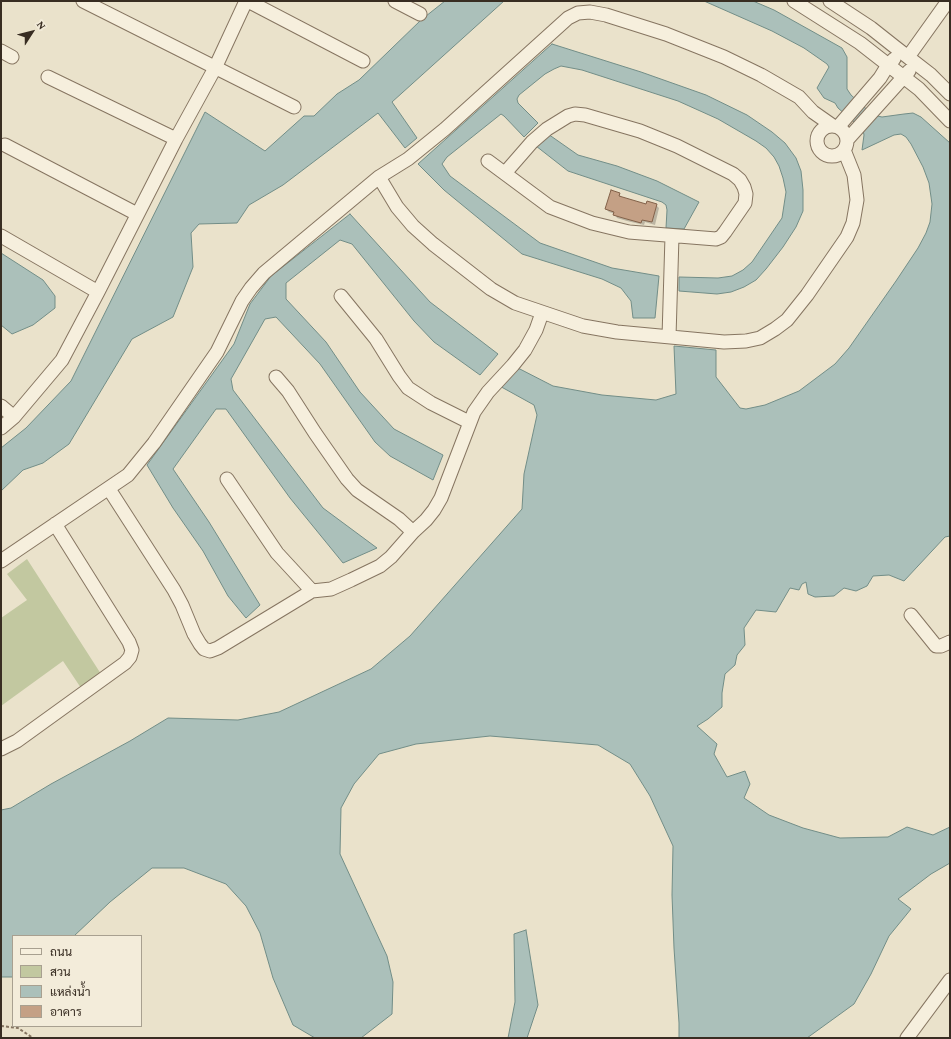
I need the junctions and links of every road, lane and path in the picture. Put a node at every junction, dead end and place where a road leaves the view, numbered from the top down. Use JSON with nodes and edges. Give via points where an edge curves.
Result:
{"nodes":[{"id":1,"x":83,"y":1,"type":"edge"},
{"id":2,"x":247,"y":1,"type":"edge"},
{"id":3,"x":395,"y":1,"type":"edge"},
{"id":4,"x":794,"y":1,"type":"edge"},
{"id":5,"x":830,"y":1,"type":"edge"},
{"id":6,"x":948,"y":1,"type":"edge"},
{"id":7,"x":420,"y":14,"type":"dead end"},
{"id":8,"x":875,"y":55,"type":"junction"},
{"id":9,"x":908,"y":57,"type":"junction"},
{"id":10,"x":362,"y":61,"type":"dead end"},
{"id":11,"x":888,"y":65,"type":"junction"},
{"id":12,"x":215,"y":68,"type":"junction"},
{"id":13,"x":48,"y":77,"type":"dead end"},
{"id":14,"x":903,"y":77,"type":"junction"},
{"id":15,"x":880,"y":78,"type":"junction"},
{"id":16,"x":914,"y":85,"type":"junction"},
{"id":17,"x":891,"y":91,"type":"junction"},
{"id":18,"x":950,"y":94,"type":"edge"},
{"id":19,"x":294,"y":107,"type":"dead end"},
{"id":20,"x":813,"y":112,"type":"junction"},
{"id":21,"x":950,"y":121,"type":"edge"},
{"id":22,"x":839,"y":124,"type":"junction"},
{"id":23,"x":817,"y":137,"type":"junction"},
{"id":24,"x":176,"y":139,"type":"junction"},
{"id":25,"x":5,"y":145,"type":"dead end"},
{"id":26,"x":846,"y":145,"type":"junction"},
{"id":27,"x":830,"y":156,"type":"junction"},
{"id":28,"x":488,"y":161,"type":"dead end"},
{"id":29,"x":850,"y":164,"type":"junction"},
{"id":30,"x":505,"y":173,"type":"junction"},
{"id":31,"x":379,"y":177,"type":"junction"},
{"id":32,"x":137,"y":214,"type":"junction"},
{"id":33,"x":1,"y":236,"type":"edge"},
{"id":34,"x":672,"y":236,"type":"junction"},
{"id":35,"x":98,"y":292,"type":"junction"},
{"id":36,"x":341,"y":296,"type":"dead end"},
{"id":37,"x":542,"y":313,"type":"junction"},
{"id":38,"x":669,"y":337,"type":"junction"},
{"id":39,"x":276,"y":377,"type":"dead end"},
{"id":40,"x":1,"y":406,"type":"edge"},
{"id":41,"x":14,"y":417,"type":"junction"},
{"id":42,"x":469,"y":422,"type":"junction"},
{"id":43,"x":1,"y":428,"type":"edge"},
{"id":44,"x":227,"y":479,"type":"dead end"},
{"id":45,"x":109,"y":489,"type":"junction"},
{"id":46,"x":55,"y":524,"type":"junction"},
{"id":47,"x":413,"y":532,"type":"junction"},
{"id":48,"x":1,"y":561,"type":"edge"},
{"id":49,"x":312,"y":591,"type":"junction"},
{"id":50,"x":911,"y":615,"type":"dead end"},
{"id":51,"x":950,"y":642,"type":"edge"},
{"id":52,"x":1,"y":750,"type":"edge"},
{"id":53,"x":948,"y":988,"type":"edge"},
{"id":54,"x":1,"y":1026,"type":"edge"},
{"id":55,"x":33,"y":1038,"type":"edge"},
{"id":56,"x":907,"y":1038,"type":"edge"}],
"edges":[{"from":1,"to":12,"type":"street"},
{"from":2,"to":10,"type":"street"},
{"from":2,"to":12,"type":"street"},
{"from":3,"to":7,"type":"street"},
{"from":4,"to":8,"type":"street"},
{"from":5,"to":9,"type":"street"},
{"from":6,"to":9,"type":"street"},
{"from":8,"to":11,"type":"street"},
{"from":8,"to":15,"type":"street"},
{"from":9,"to":11,"type":"street"},
{"from":9,"to":14,"type":"street"},
{"from":9,"to":18,"type":"street"},
{"from":11,"to":14,"type":"street"},
{"from":11,"to":15,"type":"street"},
{"from":12,"to":19,"type":"street"},
{"from":12,"to":24,"type":"street"},
{"from":13,"to":24,"type":"street"},
{"from":14,"to":16,"type":"street"},
{"from":14,"to":17,"type":"street"},
{"from":15,"to":22,"type":"street"},
{"from":16,"to":17,"type":"street"},
{"from":16,"to":21,"type":"street"},
{"from":17,"to":26,"type":"street"},
{"from":20,"to":22,"type":"street"},
{"from":20,"to":23,"type":"street"},
{"from":20,"to":31,"type":"street","via":[[799,97],[724,57],[666,34],[606,14],[590,12],[568,18],[445,129],[408,159]]},
{"from":22,"to":23,"type":"street","via":[[823,128]]},
{"from":22,"to":26,"type":"street"},
{"from":23,"to":27,"type":"street","via":[[821,152]]},
{"from":24,"to":32,"type":"street"},
{"from":25,"to":32,"type":"street"},
{"from":26,"to":27,"type":"street","via":[[840,154]]},
{"from":26,"to":29,"type":"street"},
{"from":27,"to":29,"type":"street"},
{"from":28,"to":30,"type":"street"},
{"from":29,"to":38,"type":"street","via":[[857,189],[853,223],[847,237],[787,320],[760,338],[746,341],[724,342]]},
{"from":30,"to":34,"type":"street","via":[[550,207],[566,214],[629,232]]},
{"from":30,"to":34,"type":"street","via":[[547,129],[568,116],[584,114],[640,131],[677,146],[740,180],[746,194],[745,203],[721,237],[708,239]]},
{"from":31,"to":37,"type":"street","via":[[397,207],[433,244],[491,289],[515,303]]},
{"from":31,"to":45,"type":"street","via":[[275,263],[251,288],[217,352],[154,443],[128,475]]},
{"from":32,"to":35,"type":"street"},
{"from":33,"to":35,"type":"street"},
{"from":34,"to":38,"type":"street"},
{"from":35,"to":41,"type":"street","via":[[62,360]]},
{"from":36,"to":42,"type":"street","via":[[376,339],[408,388]]},
{"from":37,"to":38,"type":"street","via":[[583,326]]},
{"from":37,"to":42,"type":"street","via":[[525,350],[488,392]]},
{"from":39,"to":47,"type":"street","via":[[357,490]]},
{"from":40,"to":41,"type":"street"},
{"from":41,"to":43,"type":"street"},
{"from":42,"to":47,"type":"street","via":[[441,498],[426,520]]},
{"from":44,"to":49,"type":"street","via":[[277,553]]},
{"from":45,"to":46,"type":"street"},
{"from":45,"to":49,"type":"street","via":[[174,590],[194,634],[204,649],[210,651],[218,648]]},
{"from":46,"to":48,"type":"street"},
{"from":46,"to":52,"type":"street","via":[[132,650],[130,658],[125,663]]},
{"from":47,"to":49,"type":"street","via":[[380,566],[331,589]]},
{"from":50,"to":51,"type":"street","via":[[936,646]]},
{"from":53,"to":56,"type":"street"},
{"from":54,"to":55,"type":"path","via":[[18,1028]]}]}
